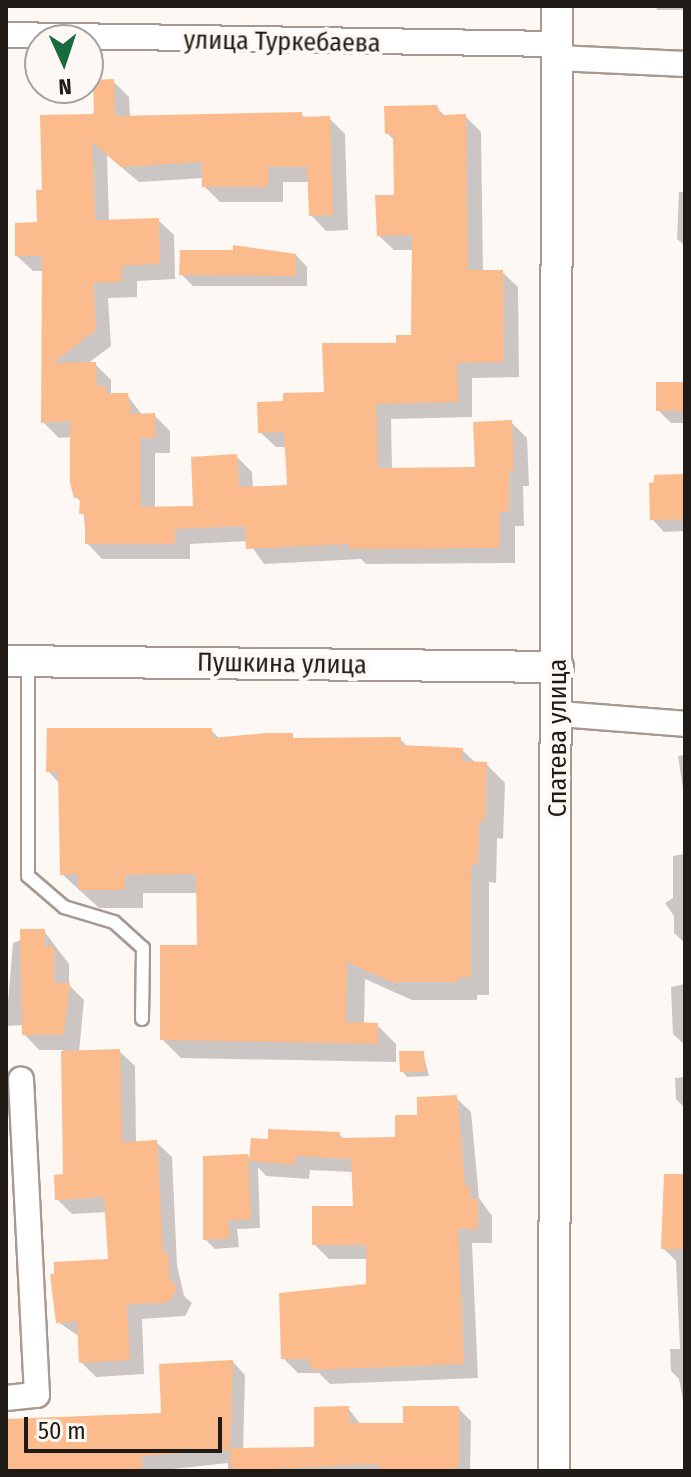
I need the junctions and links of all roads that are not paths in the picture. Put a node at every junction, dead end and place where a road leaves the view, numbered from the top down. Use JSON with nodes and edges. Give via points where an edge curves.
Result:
{"nodes":[{"id":1,"x":557,"y":6,"type":"edge"},
{"id":2,"x":6,"y":35,"type":"edge"},
{"id":3,"x":558,"y":51,"type":"junction"},
{"id":4,"x":685,"y":64,"type":"edge"},
{"id":5,"x":17,"y":661,"type":"edge"},
{"id":6,"x":558,"y":667,"type":"junction"},
{"id":7,"x":559,"y":714,"type":"junction"},
{"id":8,"x":685,"y":724,"type":"edge"},
{"id":9,"x":142,"y":1019,"type":"dead end"},
{"id":10,"x":21,"y":1079,"type":"dead end"},
{"id":11,"x":6,"y":1398,"type":"edge"},
{"id":12,"x":554,"y":1471,"type":"edge"}],
"edges":[{"from":1,"to":3,"type":"street","name":"Спатева улица"},
{"from":2,"to":3,"type":"street","name":"улица Туркебаева"},
{"from":3,"to":4,"type":"street","name":"улица Туркебаева"},
{"from":3,"to":6,"type":"street","name":"Спатева улица"},
{"from":5,"to":6,"type":"street","name":"Пушкина улица"},
{"from":5,"to":9,"type":"lane","via":[[28,876],[64,907],[114,922],[143,948]]},
{"from":6,"to":7,"type":"street","name":"Спатева улица"},
{"from":7,"to":8,"type":"street"},
{"from":7,"to":12,"type":"street","name":"Спатева улица"},
{"from":10,"to":11,"type":"street","via":[[37,1395]]}]}
